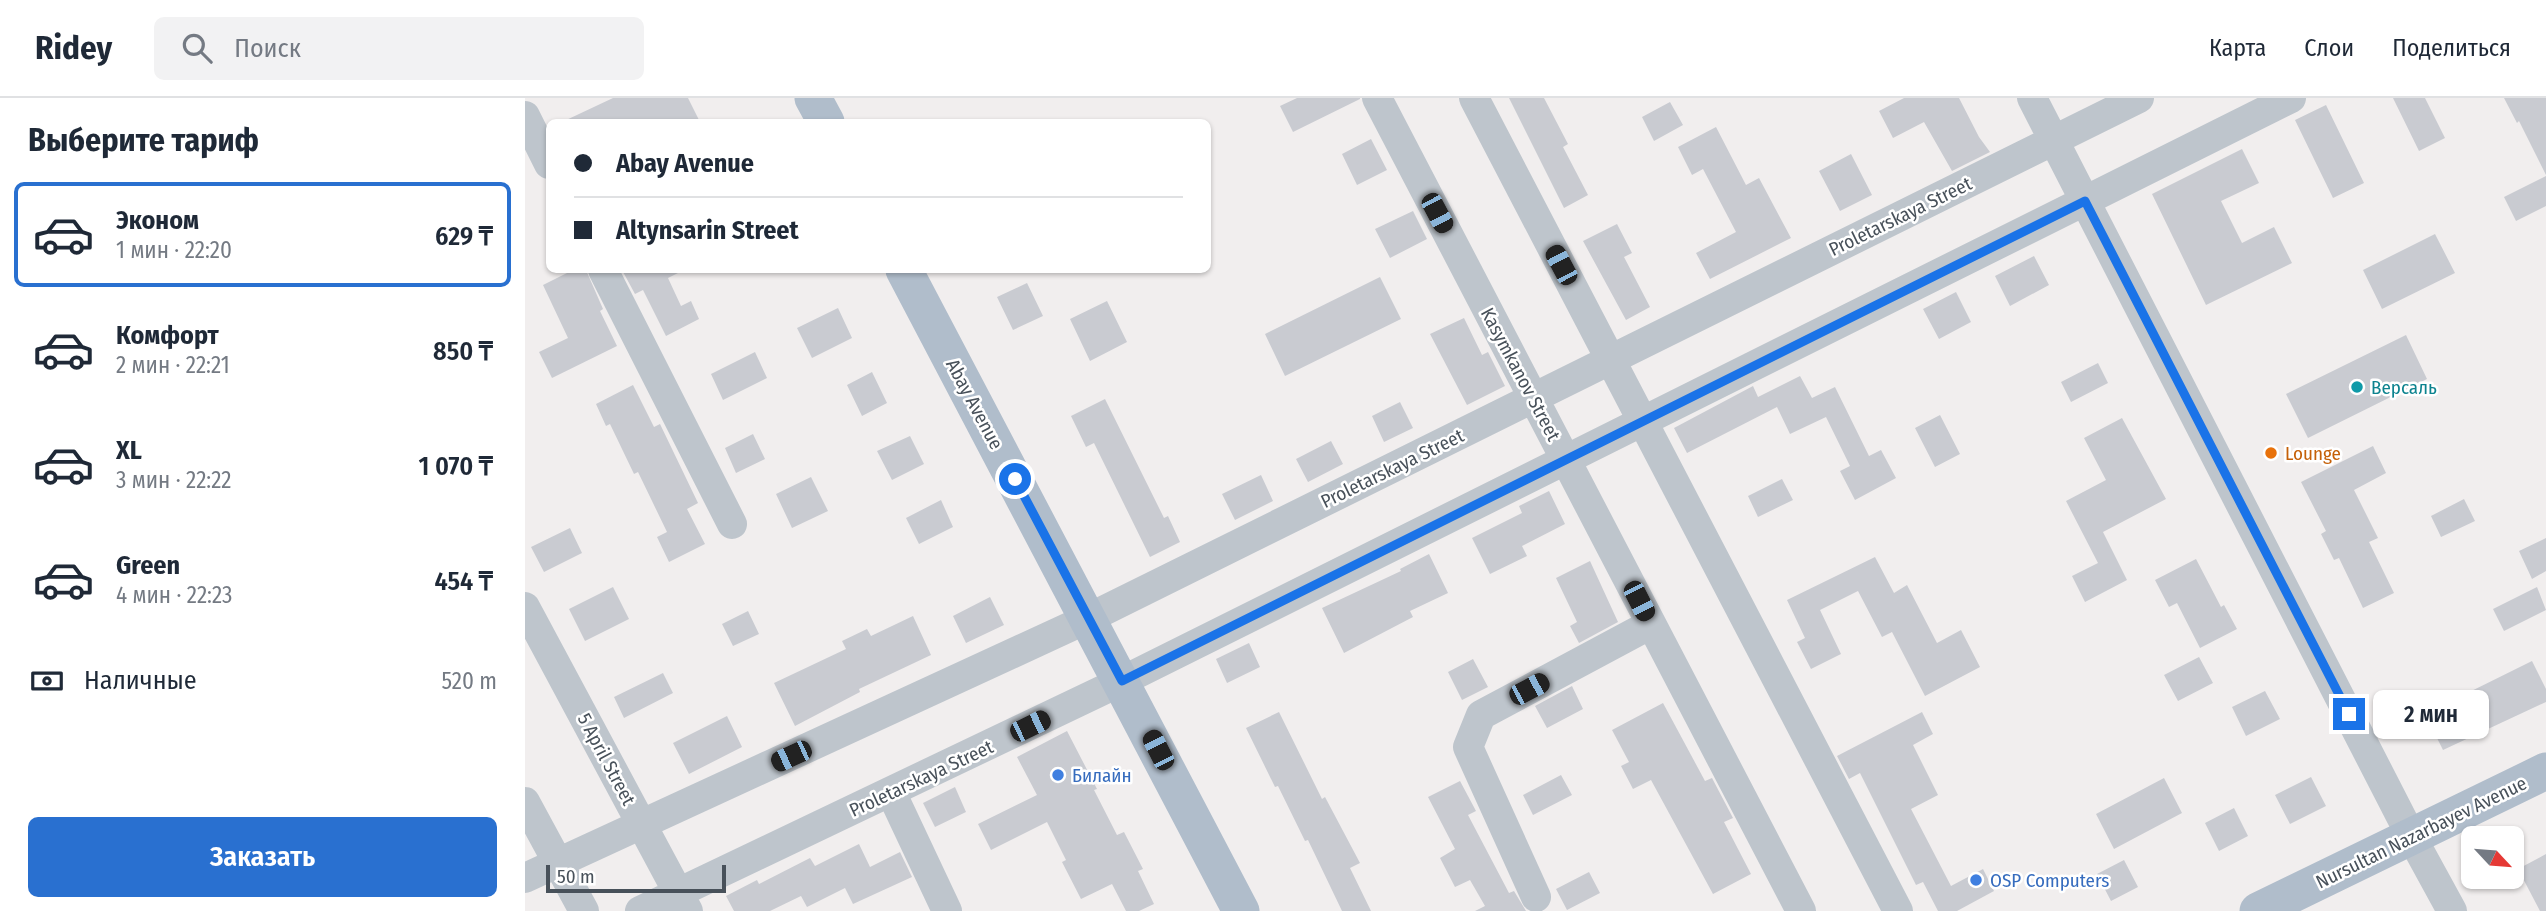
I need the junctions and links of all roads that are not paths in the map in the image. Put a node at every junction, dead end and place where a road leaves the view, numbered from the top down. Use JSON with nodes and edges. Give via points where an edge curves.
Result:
{"nodes":[{"id":1,"x":813,"y":98,"type":"edge"},
{"id":2,"x":1377,"y":98,"type":"edge"},
{"id":3,"x":1473,"y":98,"type":"edge"},
{"id":4,"x":2032,"y":98,"type":"edge"},
{"id":5,"x":2140,"y":98,"type":"edge"},
{"id":6,"x":2291,"y":98,"type":"edge"},
{"id":7,"x":525,"y":116,"type":"edge"},
{"id":8,"x":824,"y":119,"type":"edge"},
{"id":9,"x":2054,"y":140,"type":"junction"},
{"id":10,"x":546,"y":158,"type":"edge"},
{"id":11,"x":2085,"y":201,"type":"junction"},
{"id":12,"x":605,"y":273,"type":"edge"},
{"id":13,"x":906,"y":273,"type":"edge"},
{"id":14,"x":1610,"y":360,"type":"junction"},
{"id":15,"x":1533,"y":398,"type":"junction"},
{"id":16,"x":1643,"y":422,"type":"junction"},
{"id":17,"x":1566,"y":460,"type":"junction"},
{"id":18,"x":732,"y":524,"type":"dead end"},
{"id":19,"x":525,"y":607,"type":"edge"},
{"id":20,"x":1089,"y":618,"type":"junction"},
{"id":21,"x":1651,"y":624,"type":"junction"},
{"id":22,"x":1122,"y":681,"type":"junction"},
{"id":23,"x":2546,"y":771,"type":"edge"},
{"id":24,"x":891,"y":792,"type":"junction"},
{"id":25,"x":525,"y":802,"type":"edge"},
{"id":26,"x":642,"y":824,"type":"junction"},
{"id":27,"x":2411,"y":836,"type":"junction"},
{"id":28,"x":558,"y":863,"type":"junction"},
{"id":29,"x":525,"y":878,"type":"edge"},
{"id":30,"x":1536,"y":897,"type":"dead end"},
{"id":31,"x":683,"y":902,"type":"edge"},
{"id":32,"x":584,"y":911,"type":"edge"},
{"id":33,"x":640,"y":911,"type":"edge"},
{"id":34,"x":947,"y":911,"type":"edge"},
{"id":35,"x":1241,"y":911,"type":"edge"},
{"id":36,"x":1801,"y":911,"type":"edge"},
{"id":37,"x":1898,"y":911,"type":"edge"},
{"id":38,"x":2258,"y":911,"type":"edge"},
{"id":39,"x":2452,"y":911,"type":"edge"}],
"edges":[{"from":1,"to":8,"type":"main road"},
{"from":2,"to":15,"type":"street","name":"Kasymkanov Street"},
{"from":3,"to":14,"type":"street"},
{"from":4,"to":9,"type":"street"},
{"from":5,"to":9,"type":"street","name":"Proletarskaya Street"},
{"from":6,"to":11,"type":"street","name":"Proletarskaya Street"},
{"from":7,"to":10,"type":"street"},
{"from":9,"to":11,"type":"street"},
{"from":9,"to":14,"type":"street","name":"Proletarskaya Street"},
{"from":11,"to":16,"type":"street","name":"Proletarskaya Street"},
{"from":11,"to":27,"type":"street"},
{"from":12,"to":18,"type":"street"},
{"from":13,"to":20,"type":"main road","name":"Abay Avenue"},
{"from":14,"to":15,"type":"street","name":"Proletarskaya Street"},
{"from":14,"to":16,"type":"street"},
{"from":15,"to":17,"type":"street","name":"Kasymkanov Street"},
{"from":15,"to":20,"type":"street","name":"Proletarskaya Street"},
{"from":16,"to":17,"type":"street","name":"Proletarskaya Street"},
{"from":16,"to":37,"type":"street"},
{"from":17,"to":21,"type":"street","name":"Kasymkanov Street"},
{"from":17,"to":22,"type":"street","name":"Proletarskaya Street"},
{"from":19,"to":26,"type":"street","name":"5 April Street"},
{"from":20,"to":22,"type":"main road","name":"Abay Avenue"},
{"from":20,"to":26,"type":"street","name":"Proletarskaya Street"},
{"from":21,"to":30,"type":"street","via":[[1481,715],[1468,747]]},
{"from":21,"to":36,"type":"street","name":"Kasymkanov Street"},
{"from":22,"to":24,"type":"street","name":"Proletarskaya Street"},
{"from":22,"to":35,"type":"main road","name":"Abay Avenue"},
{"from":23,"to":27,"type":"main road","name":"Nursultan Nazarbayev Avenue"},
{"from":24,"to":31,"type":"street","name":"Proletarskaya Street"},
{"from":24,"to":34,"type":"street"},
{"from":25,"to":28,"type":"street"},
{"from":26,"to":28,"type":"street","name":"Proletarskaya Street"},
{"from":26,"to":31,"type":"street","name":"5 April Street"},
{"from":27,"to":38,"type":"main road","name":"Nursultan Nazarbayev Avenue"},
{"from":27,"to":39,"type":"street"},
{"from":28,"to":29,"type":"street","name":"Proletarskaya Street"},
{"from":28,"to":32,"type":"street"},
{"from":31,"to":33,"type":"street","name":"Proletarskaya Street"}]}
